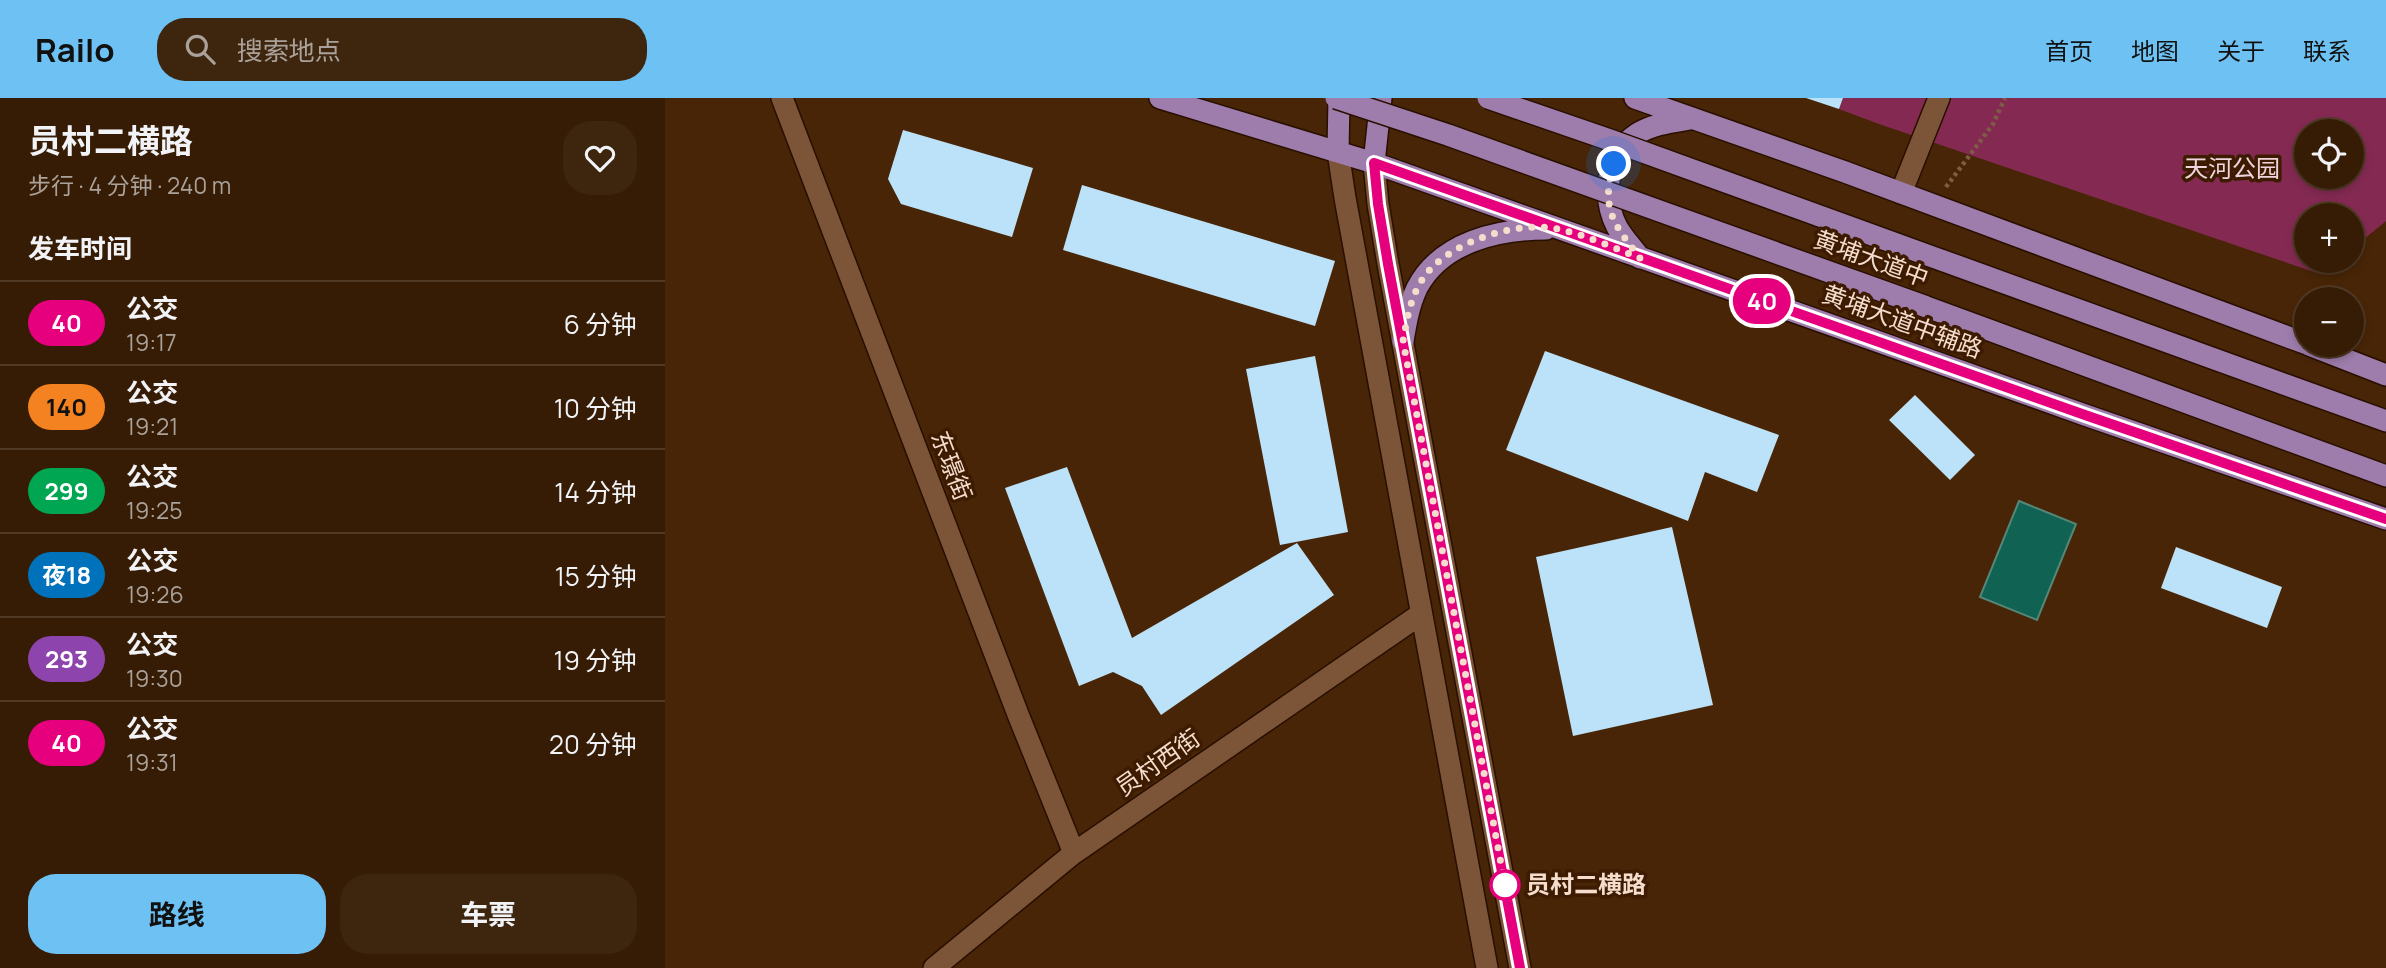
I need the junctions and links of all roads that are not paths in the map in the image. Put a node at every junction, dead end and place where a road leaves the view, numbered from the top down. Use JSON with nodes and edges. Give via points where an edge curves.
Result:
{"nodes":[{"id":1,"x":782,"y":98,"type":"edge"},
{"id":2,"x":1160,"y":98,"type":"edge"},
{"id":3,"x":1338,"y":98,"type":"edge"},
{"id":4,"x":1381,"y":98,"type":"edge"},
{"id":5,"x":1488,"y":98,"type":"edge"},
{"id":6,"x":1635,"y":98,"type":"edge"},
{"id":7,"x":1938,"y":98,"type":"edge"},
{"id":8,"x":1692,"y":119,"type":"junction"},
{"id":9,"x":1338,"y":152,"type":"junction"},
{"id":10,"x":1374,"y":163,"type":"junction"},
{"id":11,"x":1901,"y":193,"type":"junction"},
{"id":12,"x":1557,"y":229,"type":"junction"},
{"id":13,"x":1640,"y":258,"type":"junction"},
{"id":14,"x":2294,"y":339,"type":"edge"},
{"id":15,"x":1403,"y":341,"type":"junction"},
{"id":16,"x":2341,"y":357,"type":"edge"},
{"id":17,"x":2386,"y":375,"type":"edge"},
{"id":18,"x":2386,"y":421,"type":"edge"},
{"id":19,"x":2386,"y":476,"type":"edge"},
{"id":20,"x":2386,"y":519,"type":"edge"},
{"id":21,"x":1421,"y":614,"type":"junction"},
{"id":22,"x":1074,"y":853,"type":"junction"},
{"id":23,"x":934,"y":968,"type":"edge"},
{"id":24,"x":1487,"y":968,"type":"edge"},
{"id":25,"x":1520,"y":968,"type":"edge"}],
"edges":[{"from":1,"to":22,"type":"street","name":"东璟街"},
{"from":2,"to":9,"type":"main road","name":"黄埔大道中辅路"},
{"from":3,"to":9,"type":"main road"},
{"from":3,"to":19,"type":"main road","name":"黄埔大道中","bridge":true},
{"from":4,"to":10,"type":"main road"},
{"from":5,"to":18,"type":"main road","name":"黄埔大道中","bridge":true},
{"from":6,"to":8,"type":"main road"},
{"from":7,"to":11,"type":"street"},
{"from":8,"to":11,"type":"main road"},
{"from":8,"to":13,"type":"main road","via":[[1658,124],[1639,133],[1619,151],[1614,164],[1608,204],[1618,228]]},
{"from":9,"to":10,"type":"main road","name":"黄埔大道中辅路"},
{"from":9,"to":21,"type":"street"},
{"from":10,"to":12,"type":"main road","name":"黄埔大道中辅路"},
{"from":10,"to":15,"type":"street"},
{"from":11,"to":14,"type":"main road"},
{"from":12,"to":13,"type":"main road","name":"黄埔大道中辅路"},
{"from":12,"to":15,"type":"main road","via":[[1494,234],[1445,256],[1416,291]]},
{"from":13,"to":20,"type":"main road","name":"黄埔大道中辅路"},
{"from":15,"to":25,"type":"street"},
{"from":16,"to":17,"type":"main road"},
{"from":21,"to":22,"type":"street","name":"员村西街"},
{"from":21,"to":24,"type":"street"},
{"from":22,"to":23,"type":"street","name":"员村西街"}]}
